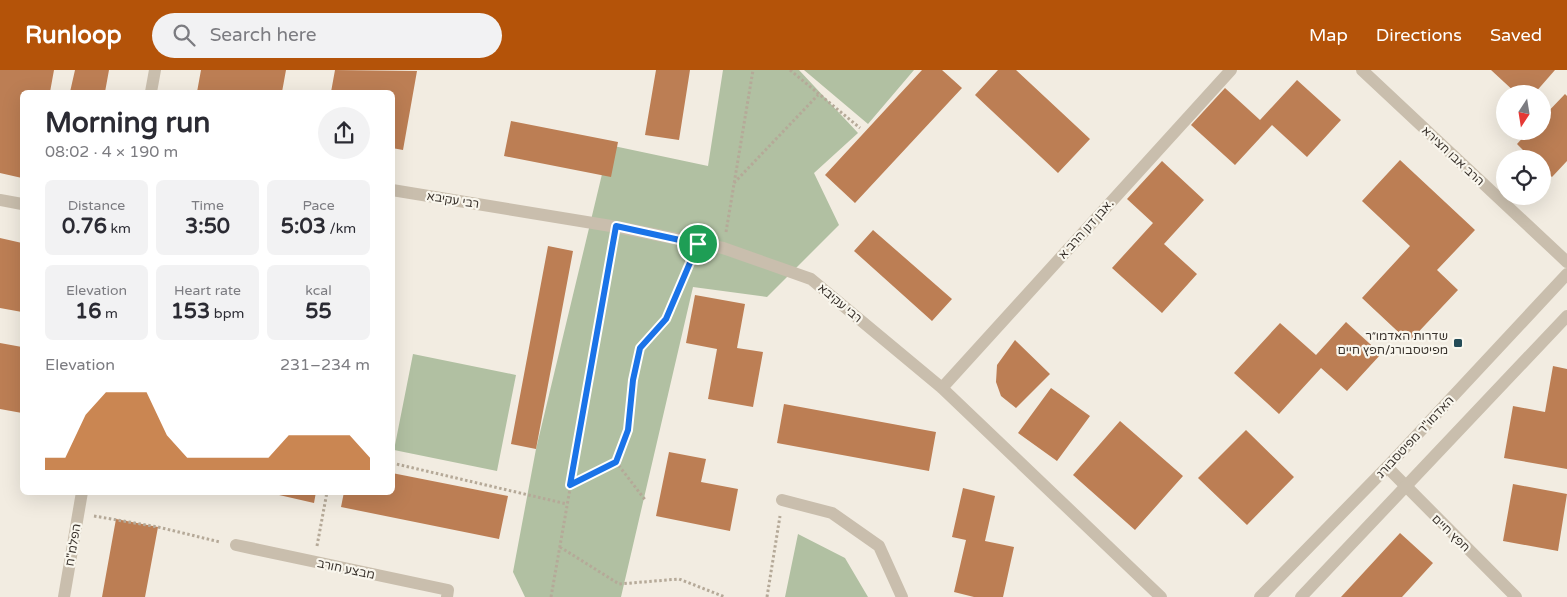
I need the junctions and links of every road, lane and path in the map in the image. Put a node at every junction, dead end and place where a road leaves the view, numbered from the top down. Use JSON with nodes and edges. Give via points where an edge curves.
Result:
{"nodes":[{"id":1,"x":155,"y":70,"type":"edge"},
{"id":2,"x":753,"y":70,"type":"edge"},
{"id":3,"x":790,"y":70,"type":"edge"},
{"id":4,"x":1231,"y":70,"type":"edge"},
{"id":5,"x":1362,"y":70,"type":"edge"},
{"id":6,"x":151,"y":90,"type":"edge"},
{"id":7,"x":818,"y":95,"type":"junction"},
{"id":8,"x":860,"y":128,"type":"dead end"},
{"id":9,"x":733,"y":184,"type":"junction"},
{"id":10,"x":395,"y":190,"type":"edge"},
{"id":11,"x":0,"y":200,"type":"edge"},
{"id":12,"x":20,"y":204,"type":"edge"},
{"id":13,"x":616,"y":226,"type":"junction"},
{"id":14,"x":698,"y":244,"type":"junction"},
{"id":15,"x":723,"y":248,"type":"junction"},
{"id":16,"x":1567,"y":262,"type":"edge"},
{"id":17,"x":1567,"y":274,"type":"edge"},
{"id":18,"x":1567,"y":316,"type":"edge"},
{"id":19,"x":942,"y":388,"type":"junction"},
{"id":20,"x":616,"y":462,"type":"junction"},
{"id":21,"x":395,"y":464,"type":"edge"},
{"id":22,"x":1386,"y":468,"type":"junction"},
{"id":23,"x":570,"y":485,"type":"junction"},
{"id":24,"x":1404,"y":487,"type":"junction"},
{"id":25,"x":82,"y":495,"type":"edge"},
{"id":26,"x":326,"y":495,"type":"edge"},
{"id":27,"x":782,"y":500,"type":"joint"},
{"id":28,"x":646,"y":501,"type":"dead end"},
{"id":29,"x":567,"y":504,"type":"junction"},
{"id":30,"x":79,"y":513,"type":"junction"},
{"id":31,"x":236,"y":546,"type":"joint"},
{"id":32,"x":560,"y":547,"type":"junction"},
{"id":33,"x":314,"y":562,"type":"junction"},
{"id":34,"x":64,"y":597,"type":"edge"},
{"id":35,"x":447,"y":597,"type":"edge"},
{"id":36,"x":551,"y":597,"type":"edge"},
{"id":37,"x":725,"y":597,"type":"edge"},
{"id":38,"x":768,"y":597,"type":"edge"},
{"id":39,"x":902,"y":597,"type":"edge"},
{"id":40,"x":1162,"y":597,"type":"edge"},
{"id":41,"x":1260,"y":597,"type":"edge"},
{"id":42,"x":1300,"y":597,"type":"edge"},
{"id":43,"x":1516,"y":597,"type":"edge"}],
"edges":[{"from":1,"to":6,"type":"street"},
{"from":2,"to":9,"type":"path"},
{"from":3,"to":7,"type":"path"},
{"from":4,"to":19,"type":"street","name":"אבן דנן הרב א."},
{"from":5,"to":16,"type":"street","name":"הרב אבו חצירא"},
{"from":7,"to":8,"type":"path"},
{"from":7,"to":9,"type":"path"},
{"from":9,"to":15,"type":"path"},
{"from":10,"to":13,"type":"street","name":"רבי עקיבא"},
{"from":11,"to":12,"type":"street"},
{"from":13,"to":14,"type":"street","name":"רבי עקיבא"},
{"from":13,"to":23,"type":"path"},
{"from":14,"to":15,"type":"street","name":"רבי עקיבא"},
{"from":14,"to":20,"type":"path","via":[[666,319],[640,348],[628,430]]},
{"from":15,"to":19,"type":"street","name":"רבי עקיבא","via":[[810,279]]},
{"from":17,"to":22,"type":"street","name":"האדמו\"ר מפיטסבורג"},
{"from":18,"to":24,"type":"street"},
{"from":19,"to":40,"type":"street","name":"רבי עקיבא"},
{"from":20,"to":23,"type":"path"},
{"from":20,"to":28,"type":"path"},
{"from":21,"to":29,"type":"path"},
{"from":22,"to":24,"type":"street","name":"חפץ חיים"},
{"from":22,"to":41,"type":"street","name":"האדמו\"ר מפיטסבורג"},
{"from":23,"to":29,"type":"path"},
{"from":24,"to":42,"type":"street"},
{"from":24,"to":43,"type":"street","name":"חפץ חיים"},
{"from":25,"to":30,"type":"street","name":"הפלמ\"ח"},
{"from":26,"to":33,"type":"path"},
{"from":27,"to":38,"type":"path"},
{"from":27,"to":39,"type":"street","via":[[832,513],[879,546]]},
{"from":29,"to":32,"type":"path"},
{"from":30,"to":31,"type":"path","via":[[158,526]]},
{"from":30,"to":34,"type":"street","name":"הפלמ\"ח"},
{"from":31,"to":33,"type":"street","name":"מבצע חורב"},
{"from":32,"to":36,"type":"path"},
{"from":32,"to":37,"type":"path","via":[[619,584],[679,579]]},
{"from":33,"to":35,"type":"street","name":"מבצע חורב","via":[[448,590]]}]}
